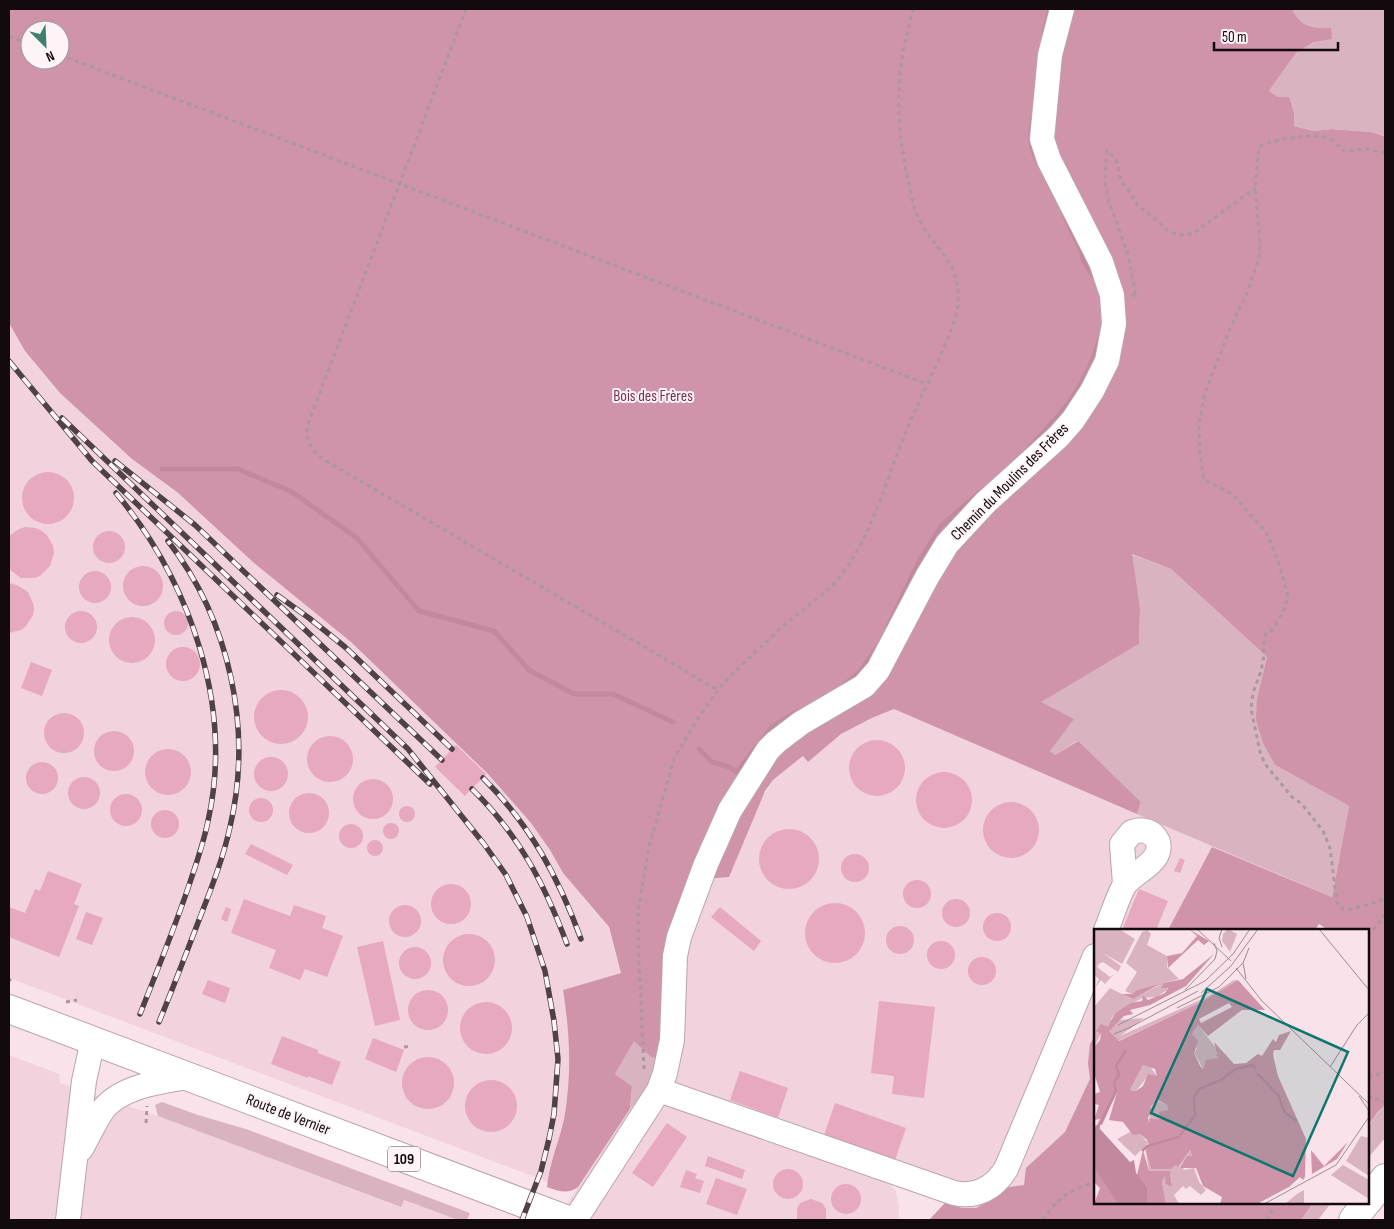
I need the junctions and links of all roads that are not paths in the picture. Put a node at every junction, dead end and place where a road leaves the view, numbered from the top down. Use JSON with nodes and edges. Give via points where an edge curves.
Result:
{"nodes":[{"id":1,"x":1062,"y":9,"type":"edge"},
{"id":2,"x":1126,"y":884,"type":"dead end"},
{"id":3,"x":1106,"y":929,"type":"edge"},
{"id":4,"x":1094,"y":958,"type":"edge"},
{"id":5,"x":9,"y":1009,"type":"edge"},
{"id":6,"x":93,"y":1040,"type":"junction"},
{"id":7,"x":188,"y":1076,"type":"junction"},
{"id":8,"x":659,"y":1090,"type":"junction"},
{"id":9,"x":75,"y":1160,"type":"junction"},
{"id":10,"x":1385,"y":1178,"type":"edge"},
{"id":11,"x":1369,"y":1199,"type":"edge"},
{"id":12,"x":1365,"y":1204,"type":"edge"},
{"id":13,"x":68,"y":1220,"type":"edge"},
{"id":14,"x":568,"y":1220,"type":"edge"},
{"id":15,"x":575,"y":1220,"type":"edge"},
{"id":16,"x":1353,"y":1220,"type":"edge"}],
"edges":[{"from":1,"to":8,"type":"street","name":"Chemin du Moulins des Frères","via":[[1050,55],[1042,139],[1045,153],[1098,256],[1112,294],[1114,324],[1107,361],[1088,398],[1058,437],[985,503],[947,544],[878,670],[864,686],[801,723],[776,742],[730,810],[679,937],[675,956],[672,1040]]},
{"from":2,"to":3,"type":"street"},
{"from":4,"to":8,"type":"street","via":[[1006,1169],[996,1183],[979,1193],[954,1193]]},
{"from":5,"to":6,"type":"main road","name":"Route de Vernier","number":"109"},
{"from":6,"to":7,"type":"main road","name":"Route de Vernier","number":"109"},
{"from":6,"to":9,"type":"street","via":[[84,1081]]},
{"from":7,"to":9,"type":"street","via":[[143,1085],[109,1102]]},
{"from":7,"to":14,"type":"main road","name":"Route de Vernier","number":"109"},
{"from":8,"to":15,"type":"street","name":"Chemin du Moulins des Frères"},
{"from":9,"to":13,"type":"street"},
{"from":10,"to":11,"type":"main road"},
{"from":12,"to":16,"type":"main road"}]}
